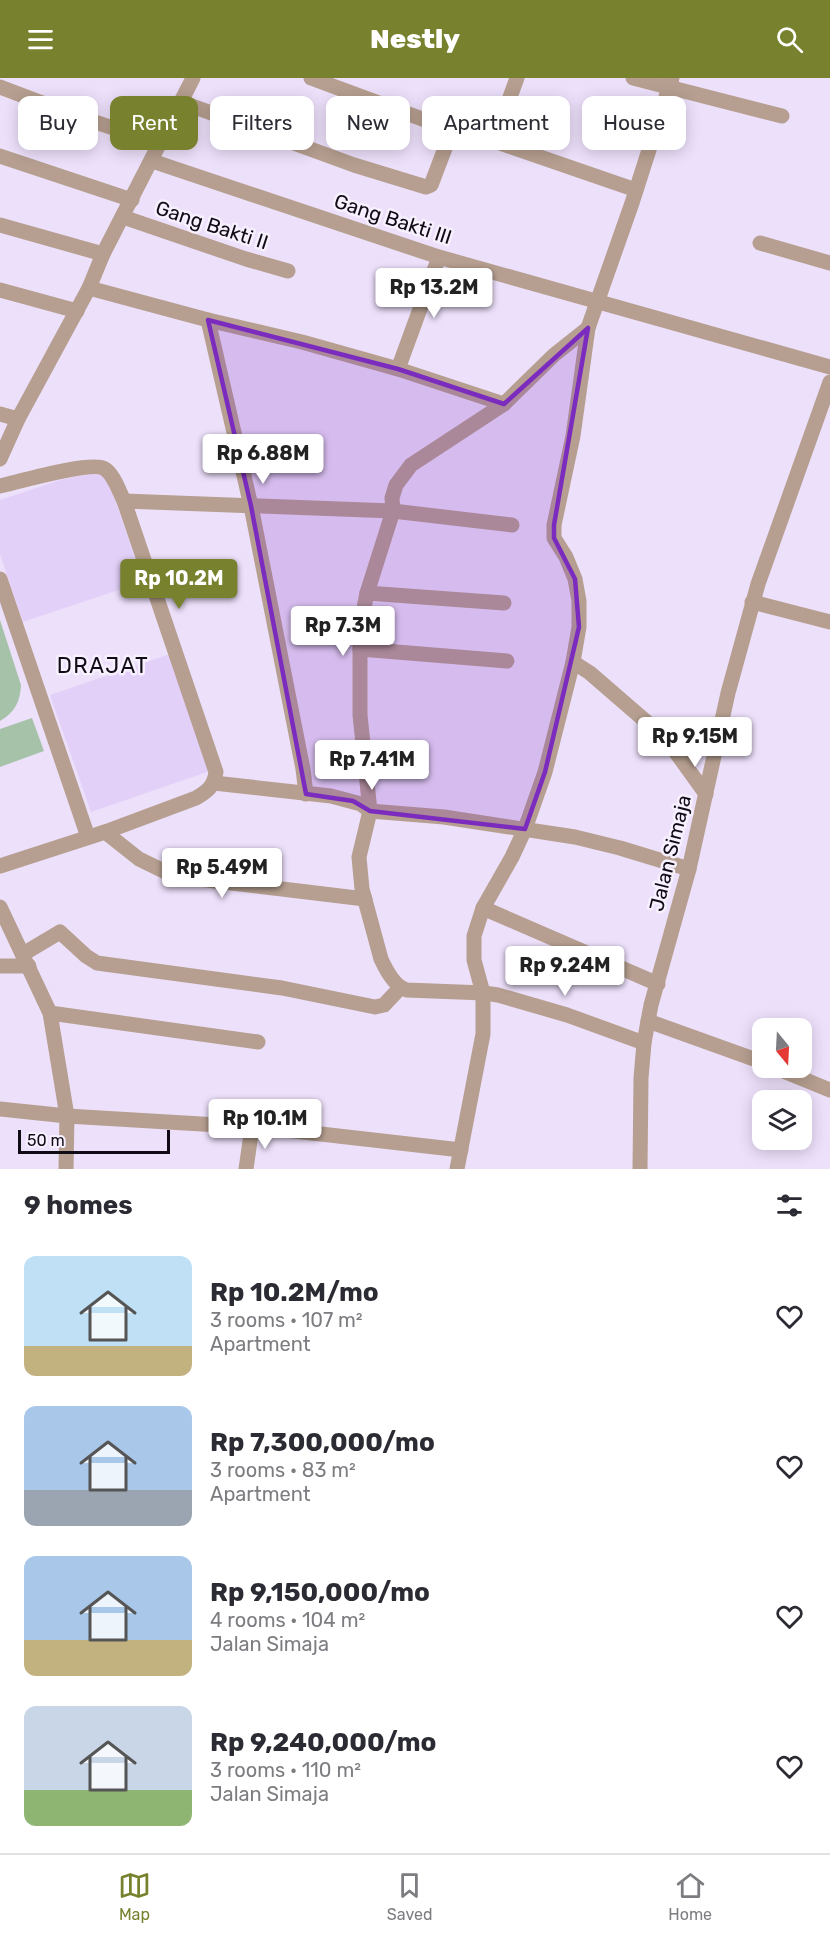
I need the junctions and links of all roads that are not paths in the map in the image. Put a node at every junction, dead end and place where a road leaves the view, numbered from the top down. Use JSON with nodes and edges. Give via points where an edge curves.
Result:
{"nodes":[{"id":1,"x":311,"y":78,"type":"edge"},
{"id":2,"x":517,"y":78,"type":"edge"},
{"id":3,"x":633,"y":78,"type":"edge"},
{"id":4,"x":191,"y":79,"type":"edge"},
{"id":5,"x":671,"y":83,"type":"edge"},
{"id":6,"x":4,"y":87,"type":"edge"},
{"id":7,"x":184,"y":96,"type":"edge"},
{"id":8,"x":510,"y":96,"type":"edge"},
{"id":9,"x":198,"y":108,"type":"edge"},
{"id":10,"x":782,"y":116,"type":"dead end"},
{"id":11,"x":422,"y":119,"type":"edge"},
{"id":12,"x":110,"y":127,"type":"edge"},
{"id":13,"x":157,"y":150,"type":"edge"},
{"id":14,"x":444,"y":150,"type":"edge"},
{"id":15,"x":520,"y":150,"type":"edge"},
{"id":16,"x":0,"y":156,"type":"edge"},
{"id":17,"x":152,"y":161,"type":"junction"},
{"id":18,"x":636,"y":190,"type":"junction"},
{"id":19,"x":132,"y":200,"type":"junction"},
{"id":20,"x":123,"y":218,"type":"junction"},
{"id":21,"x":0,"y":225,"type":"edge"},
{"id":22,"x":760,"y":243,"type":"dead end"},
{"id":23,"x":103,"y":254,"type":"junction"},
{"id":24,"x":440,"y":257,"type":"junction"},
{"id":25,"x":830,"y":263,"type":"edge"},
{"id":26,"x":288,"y":271,"type":"dead end"},
{"id":27,"x":89,"y":288,"type":"junction"},
{"id":28,"x":0,"y":290,"type":"edge"},
{"id":29,"x":597,"y":302,"type":"junction"},
{"id":30,"x":77,"y":311,"type":"junction"},
{"id":31,"x":208,"y":320,"type":"junction"},
{"id":32,"x":588,"y":328,"type":"junction"},
{"id":33,"x":830,"y":367,"type":"edge"},
{"id":34,"x":398,"y":369,"type":"junction"},
{"id":35,"x":830,"y":382,"type":"edge"},
{"id":36,"x":504,"y":404,"type":"junction"},
{"id":37,"x":0,"y":414,"type":"edge"},
{"id":38,"x":18,"y":419,"type":"junction"},
{"id":39,"x":0,"y":459,"type":"edge"},
{"id":40,"x":0,"y":486,"type":"edge"},
{"id":41,"x":124,"y":501,"type":"junction"},
{"id":42,"x":251,"y":506,"type":"junction"},
{"id":43,"x":393,"y":511,"type":"junction"},
{"id":44,"x":512,"y":525,"type":"dead end"},
{"id":45,"x":0,"y":579,"type":"edge"},
{"id":46,"x":367,"y":593,"type":"junction"},
{"id":47,"x":753,"y":602,"type":"junction"},
{"id":48,"x":504,"y":603,"type":"dead end"},
{"id":49,"x":830,"y":622,"type":"edge"},
{"id":50,"x":360,"y":649,"type":"junction"},
{"id":51,"x":507,"y":661,"type":"dead end"},
{"id":52,"x":573,"y":662,"type":"junction"},
{"id":53,"x":214,"y":783,"type":"junction"},
{"id":54,"x":306,"y":794,"type":"junction"},
{"id":55,"x":706,"y":794,"type":"junction"},
{"id":56,"x":370,"y":811,"type":"junction"},
{"id":57,"x":525,"y":830,"type":"junction"},
{"id":58,"x":105,"y":832,"type":"junction"},
{"id":59,"x":88,"y":837,"type":"junction"},
{"id":60,"x":0,"y":866,"type":"edge"},
{"id":61,"x":689,"y":869,"type":"junction"},
{"id":62,"x":365,"y":899,"type":"junction"},
{"id":63,"x":0,"y":907,"type":"edge"},
{"id":64,"x":483,"y":908,"type":"junction"},
{"id":65,"x":26,"y":960,"type":"junction"},
{"id":66,"x":0,"y":966,"type":"edge"},
{"id":67,"x":658,"y":984,"type":"junction"},
{"id":68,"x":400,"y":987,"type":"junction"},
{"id":69,"x":483,"y":993,"type":"junction"},
{"id":70,"x":50,"y":1013,"type":"junction"},
{"id":71,"x":648,"y":1021,"type":"junction"},
{"id":72,"x":258,"y":1042,"type":"dead end"},
{"id":73,"x":644,"y":1043,"type":"junction"},
{"id":74,"x":752,"y":1058,"type":"edge"},
{"id":75,"x":801,"y":1078,"type":"edge"},
{"id":76,"x":830,"y":1090,"type":"edge"},
{"id":77,"x":0,"y":1109,"type":"edge"},
{"id":78,"x":68,"y":1116,"type":"junction"},
{"id":79,"x":252,"y":1127,"type":"junction"},
{"id":80,"x":461,"y":1150,"type":"junction"},
{"id":81,"x":66,"y":1169,"type":"edge"},
{"id":82,"x":246,"y":1169,"type":"edge"},
{"id":83,"x":457,"y":1169,"type":"edge"},
{"id":84,"x":640,"y":1169,"type":"edge"}],
"edges":[{"from":1,"to":11,"type":"street"},
{"from":2,"to":8,"type":"street"},
{"from":3,"to":5,"type":"street"},
{"from":4,"to":7,"type":"street"},
{"from":5,"to":10,"type":"street"},
{"from":5,"to":18,"type":"street"},
{"from":6,"to":12,"type":"street"},
{"from":9,"to":14,"type":"street","via":[[426,187]]},
{"from":13,"to":17,"type":"street"},
{"from":15,"to":18,"type":"street"},
{"from":16,"to":19,"type":"street"},
{"from":17,"to":19,"type":"street"},
{"from":17,"to":24,"type":"street","name":"Gang Bakti III"},
{"from":18,"to":29,"type":"street"},
{"from":19,"to":20,"type":"street"},
{"from":20,"to":23,"type":"street"},
{"from":20,"to":26,"type":"street","name":"Gang Bakti II"},
{"from":21,"to":23,"type":"street"},
{"from":22,"to":25,"type":"street"},
{"from":23,"to":27,"type":"street"},
{"from":24,"to":29,"type":"street","name":"Gang Bakti III"},
{"from":24,"to":34,"type":"street"},
{"from":27,"to":30,"type":"street"},
{"from":27,"to":31,"type":"street"},
{"from":28,"to":30,"type":"street"},
{"from":29,"to":32,"type":"street"},
{"from":29,"to":33,"type":"street","name":"Gang Bakti III"},
{"from":30,"to":38,"type":"street"},
{"from":31,"to":34,"type":"street"},
{"from":31,"to":42,"type":"street"},
{"from":32,"to":36,"type":"street"},
{"from":32,"to":52,"type":"street","via":[[573,436],[554,525],[554,537],[575,579],[579,601]]},
{"from":34,"to":36,"type":"street"},
{"from":35,"to":47,"type":"street","name":"Jalan Simaja"},
{"from":36,"to":43,"type":"street","via":[[411,465],[396,485]]},
{"from":37,"to":38,"type":"street"},
{"from":38,"to":39,"type":"street"},
{"from":40,"to":41,"type":"street","via":[[97,465],[108,470]]},
{"from":41,"to":42,"type":"street"},
{"from":41,"to":53,"type":"street","via":[[216,772]]},
{"from":42,"to":43,"type":"street"},
{"from":42,"to":54,"type":"street"},
{"from":43,"to":44,"type":"street"},
{"from":43,"to":46,"type":"street"},
{"from":45,"to":59,"type":"street"},
{"from":46,"to":48,"type":"street"},
{"from":46,"to":50,"type":"street"},
{"from":47,"to":49,"type":"street"},
{"from":47,"to":55,"type":"street","name":"Jalan Simaja"},
{"from":50,"to":51,"type":"street"},
{"from":50,"to":56,"type":"street","via":[[360,715]]},
{"from":52,"to":55,"type":"street","via":[[657,731]]},
{"from":52,"to":57,"type":"street","via":[[545,771]]},
{"from":53,"to":54,"type":"street"},
{"from":53,"to":58,"type":"street","via":[[196,798]]},
{"from":54,"to":56,"type":"street","via":[[353,801]]},
{"from":55,"to":61,"type":"street","name":"Jalan Simaja"},
{"from":56,"to":57,"type":"street","via":[[444,817]]},
{"from":56,"to":62,"type":"street","via":[[359,857]]},
{"from":57,"to":61,"type":"street","via":[[575,837]]},
{"from":57,"to":64,"type":"street"},
{"from":58,"to":59,"type":"street"},
{"from":58,"to":62,"type":"street","via":[[139,859],[174,876]]},
{"from":59,"to":60,"type":"street"},
{"from":61,"to":67,"type":"street","name":"Jalan Simaja"},
{"from":62,"to":68,"type":"street","via":[[381,959]]},
{"from":63,"to":65,"type":"street"},
{"from":64,"to":67,"type":"street"},
{"from":64,"to":69,"type":"street","via":[[473,954]]},
{"from":65,"to":66,"type":"street"},
{"from":65,"to":68,"type":"street","via":[[60,932],[97,963],[282,988],[375,1007],[384,1005]]},
{"from":65,"to":70,"type":"street"},
{"from":67,"to":71,"type":"street","name":"Jalan Simaja"},
{"from":68,"to":69,"type":"street"},
{"from":69,"to":73,"type":"street","via":[[532,1004]]},
{"from":69,"to":80,"type":"street","via":[[483,1034]]},
{"from":70,"to":72,"type":"street"},
{"from":70,"to":78,"type":"street"},
{"from":71,"to":73,"type":"street","name":"Jalan Simaja"},
{"from":71,"to":74,"type":"street"},
{"from":73,"to":84,"type":"street","name":"Jalan Simaja"},
{"from":75,"to":76,"type":"street"},
{"from":77,"to":78,"type":"street"},
{"from":78,"to":79,"type":"street"},
{"from":78,"to":81,"type":"street"},
{"from":79,"to":80,"type":"street"},
{"from":79,"to":82,"type":"street"},
{"from":80,"to":83,"type":"street"}]}
